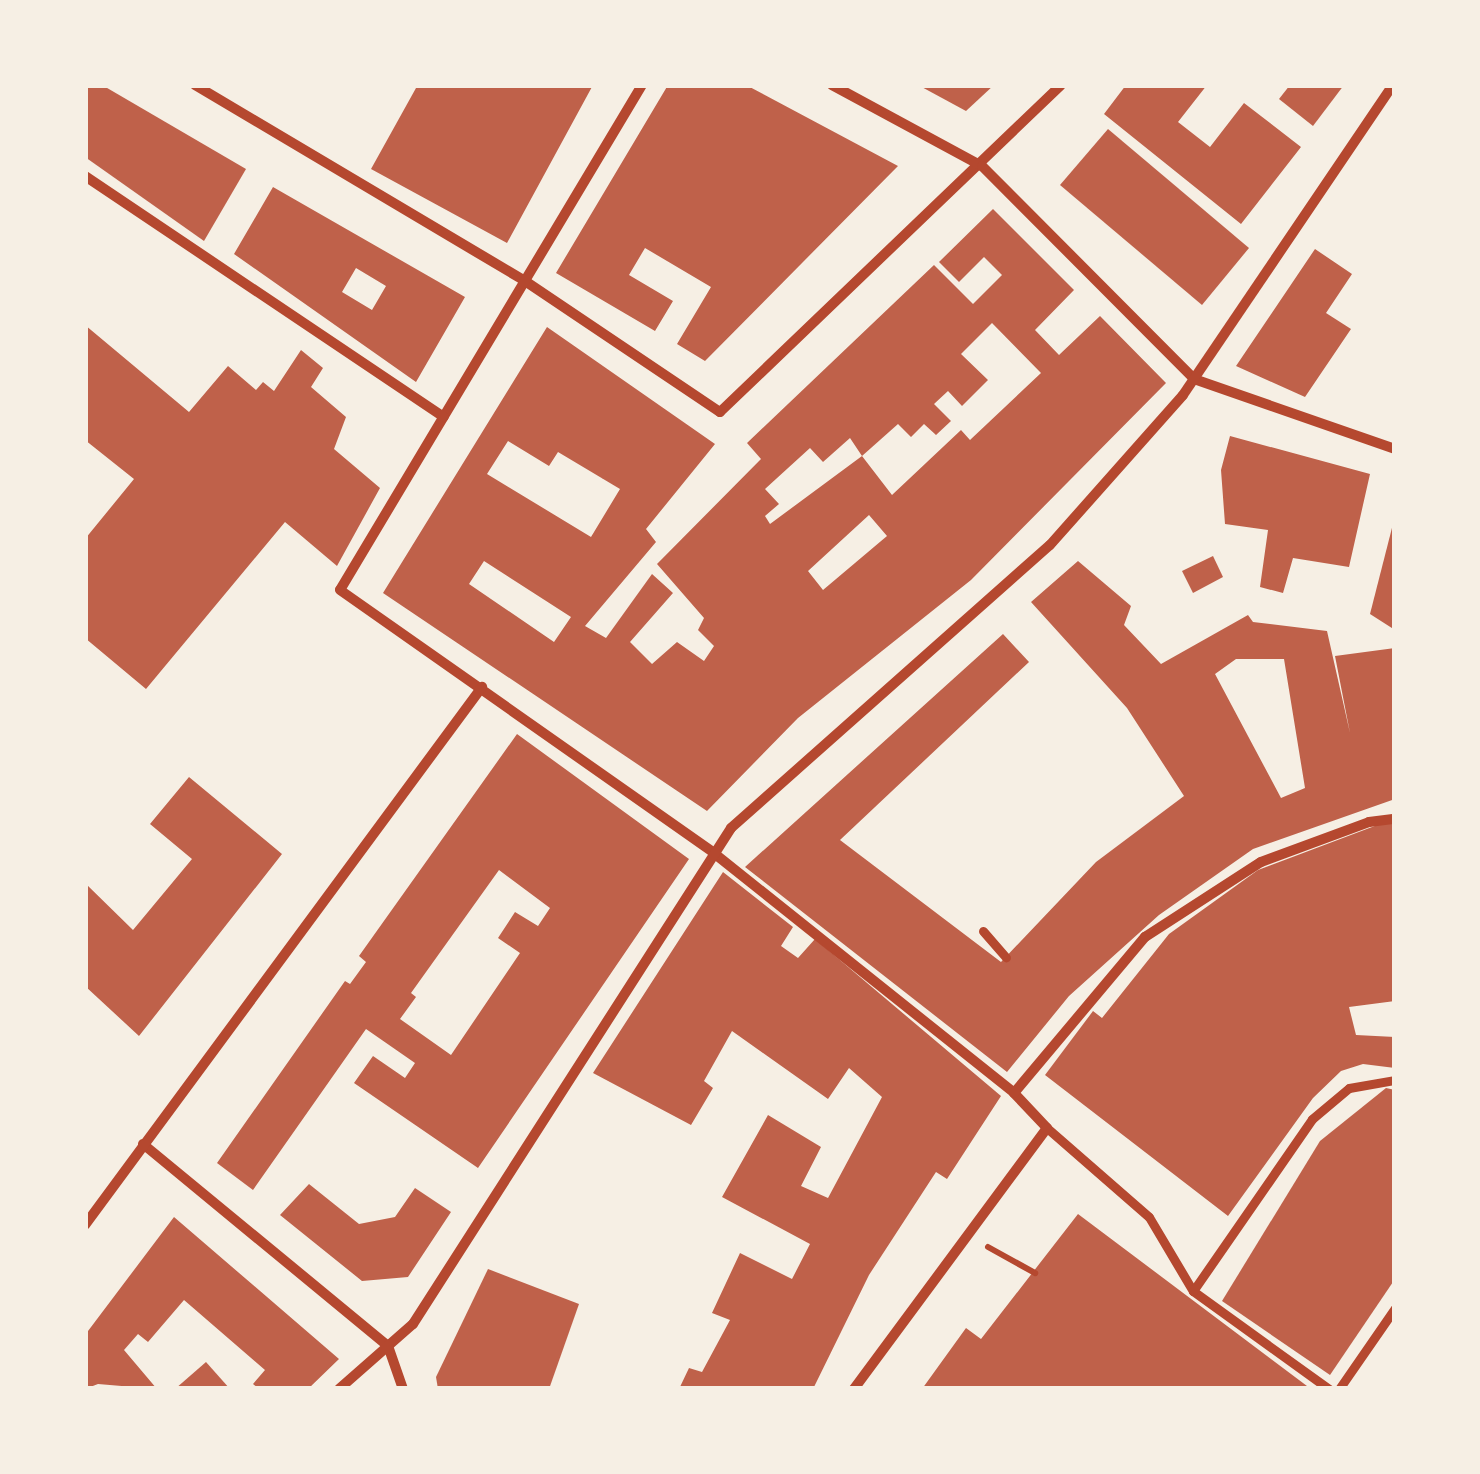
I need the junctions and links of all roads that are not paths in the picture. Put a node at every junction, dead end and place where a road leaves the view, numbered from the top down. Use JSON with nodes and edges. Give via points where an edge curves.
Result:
{"nodes":[{"id":1,"x":195,"y":85,"type":"edge"},
{"id":2,"x":642,"y":85,"type":"edge"},
{"id":3,"x":832,"y":85,"type":"edge"},
{"id":4,"x":1061,"y":85,"type":"edge"},
{"id":5,"x":1394,"y":85,"type":"edge"},
{"id":6,"x":982,"y":166,"type":"junction"},
{"id":7,"x":85,"y":176,"type":"edge"},
{"id":8,"x":525,"y":280,"type":"junction"},
{"id":9,"x":1194,"y":379,"type":"junction"},
{"id":10,"x":444,"y":416,"type":"junction"},
{"id":11,"x":1395,"y":449,"type":"edge"},
{"id":12,"x":482,"y":687,"type":"junction"},
{"id":13,"x":1395,"y":818,"type":"edge"},
{"id":14,"x":715,"y":854,"type":"junction"},
{"id":15,"x":983,"y":932,"type":"dead end"},
{"id":16,"x":1006,"y":957,"type":"dead end"},
{"id":17,"x":1395,"y":1080,"type":"edge"},
{"id":18,"x":1014,"y":1093,"type":"junction"},
{"id":19,"x":1047,"y":1128,"type":"junction"},
{"id":20,"x":143,"y":1144,"type":"junction"},
{"id":21,"x":85,"y":1225,"type":"edge"},
{"id":22,"x":1194,"y":1290,"type":"junction"},
{"id":23,"x":1395,"y":1308,"type":"edge"},
{"id":24,"x":388,"y":1346,"type":"junction"},
{"id":25,"x":340,"y":1389,"type":"edge"},
{"id":26,"x":402,"y":1389,"type":"edge"},
{"id":27,"x":854,"y":1389,"type":"edge"},
{"id":28,"x":1329,"y":1389,"type":"edge"},
{"id":29,"x":1340,"y":1389,"type":"edge"}],
"edges":[{"from":1,"to":8,"type":"street"},
{"from":2,"to":8,"type":"street"},
{"from":3,"to":6,"type":"street"},
{"from":4,"to":6,"type":"street"},
{"from":5,"to":9,"type":"street"},
{"from":6,"to":8,"type":"street","via":[[720,412]]},
{"from":6,"to":9,"type":"street"},
{"from":7,"to":10,"type":"street"},
{"from":8,"to":10,"type":"street"},
{"from":9,"to":11,"type":"street"},
{"from":9,"to":14,"type":"street","via":[[1050,545],[731,828]]},
{"from":10,"to":12,"type":"street","via":[[340,590]]},
{"from":12,"to":14,"type":"street"},
{"from":12,"to":20,"type":"street"},
{"from":13,"to":18,"type":"street","via":[[1262,862],[1144,937]]},
{"from":14,"to":18,"type":"street","via":[[955,1039]]},
{"from":14,"to":24,"type":"street","via":[[412,1324]]},
{"from":15,"to":16,"type":"street"},
{"from":17,"to":22,"type":"street","via":[[1348,1088],[1312,1119]]},
{"from":18,"to":19,"type":"street"},
{"from":19,"to":22,"type":"street","via":[[1149,1217]]},
{"from":19,"to":27,"type":"street"},
{"from":20,"to":21,"type":"street"},
{"from":20,"to":24,"type":"street"},
{"from":22,"to":28,"type":"street"},
{"from":23,"to":29,"type":"street"},
{"from":24,"to":25,"type":"street"},
{"from":24,"to":26,"type":"street"}]}
